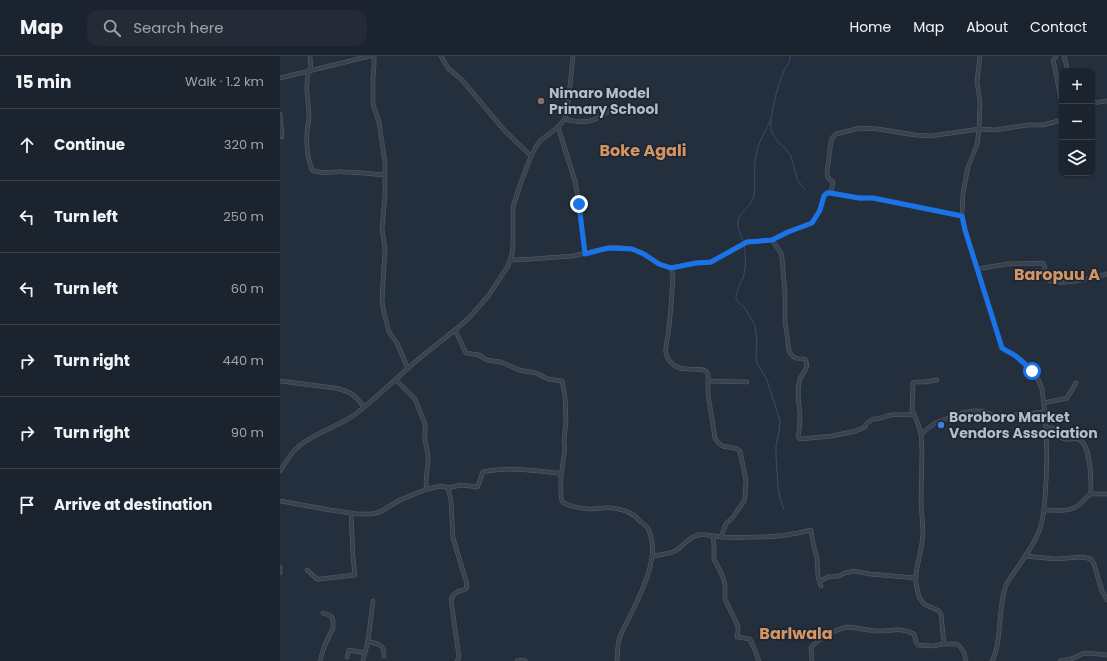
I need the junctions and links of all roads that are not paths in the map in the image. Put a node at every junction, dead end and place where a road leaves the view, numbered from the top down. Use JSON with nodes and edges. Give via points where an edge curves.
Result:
{"nodes":[{"id":1,"x":310,"y":56,"type":"edge"},
{"id":2,"x":370,"y":56,"type":"edge"},
{"id":3,"x":374,"y":56,"type":"edge"},
{"id":4,"x":441,"y":56,"type":"edge"},
{"id":5,"x":573,"y":56,"type":"edge"},
{"id":6,"x":980,"y":56,"type":"edge"},
{"id":7,"x":1056,"y":56,"type":"edge"},
{"id":8,"x":1064,"y":56,"type":"edge"},
{"id":9,"x":1067,"y":68,"type":"edge"},
{"id":10,"x":310,"y":70,"type":"junction"},
{"id":11,"x":280,"y":78,"type":"edge"},
{"id":12,"x":1059,"y":89,"type":"edge"},
{"id":13,"x":1107,"y":100,"type":"edge"},
{"id":14,"x":1095,"y":102,"type":"edge"},
{"id":15,"x":618,"y":110,"type":"dead end"},
{"id":16,"x":280,"y":114,"type":"edge"},
{"id":17,"x":565,"y":119,"type":"junction"},
{"id":18,"x":1059,"y":121,"type":"edge"},
{"id":19,"x":558,"y":127,"type":"junction"},
{"id":20,"x":979,"y":129,"type":"junction"},
{"id":21,"x":282,"y":137,"type":"dead end"},
{"id":22,"x":531,"y":156,"type":"junction"},
{"id":23,"x":385,"y":175,"type":"junction"},
{"id":24,"x":830,"y":193,"type":"junction"},
{"id":25,"x":962,"y":216,"type":"junction"},
{"id":26,"x":772,"y":240,"type":"junction"},
{"id":27,"x":585,"y":254,"type":"junction"},
{"id":28,"x":510,"y":260,"type":"junction"},
{"id":29,"x":671,"y":268,"type":"junction"},
{"id":30,"x":978,"y":269,"type":"junction"},
{"id":31,"x":1107,"y":274,"type":"edge"},
{"id":32,"x":455,"y":330,"type":"junction"},
{"id":33,"x":408,"y":369,"type":"junction"},
{"id":34,"x":396,"y":380,"type":"junction"},
{"id":35,"x":937,"y":380,"type":"dead end"},
{"id":36,"x":280,"y":381,"type":"edge"},
{"id":37,"x":708,"y":381,"type":"junction"},
{"id":38,"x":747,"y":382,"type":"dead end"},
{"id":39,"x":1076,"y":383,"type":"dead end"},
{"id":40,"x":1044,"y":403,"type":"junction"},
{"id":41,"x":364,"y":407,"type":"junction"},
{"id":42,"x":1044,"y":412,"type":"junction"},
{"id":43,"x":914,"y":414,"type":"junction"},
{"id":44,"x":1046,"y":427,"type":"junction"},
{"id":45,"x":921,"y":434,"type":"junction"},
{"id":46,"x":280,"y":471,"type":"edge"},
{"id":47,"x":561,"y":476,"type":"junction"},
{"id":48,"x":448,"y":488,"type":"junction"},
{"id":49,"x":427,"y":489,"type":"junction"},
{"id":50,"x":1091,"y":494,"type":"junction"},
{"id":51,"x":1107,"y":494,"type":"edge"},
{"id":52,"x":280,"y":501,"type":"edge"},
{"id":53,"x":1044,"y":510,"type":"junction"},
{"id":54,"x":351,"y":513,"type":"junction"},
{"id":55,"x":712,"y":536,"type":"junction"},
{"id":56,"x":721,"y":537,"type":"junction"},
{"id":57,"x":652,"y":556,"type":"junction"},
{"id":58,"x":1025,"y":556,"type":"junction"},
{"id":59,"x":280,"y":567,"type":"edge"},
{"id":60,"x":307,"y":570,"type":"dead end"},
{"id":61,"x":280,"y":573,"type":"edge"},
{"id":62,"x":916,"y":578,"type":"junction"},
{"id":63,"x":820,"y":581,"type":"junction"},
{"id":64,"x":821,"y":586,"type":"dead end"},
{"id":65,"x":1107,"y":600,"type":"edge"},
{"id":66,"x":372,"y":601,"type":"dead end"},
{"id":67,"x":322,"y":613,"type":"dead end"},
{"id":68,"x":368,"y":641,"type":"junction"},
{"id":69,"x":944,"y":644,"type":"junction"},
{"id":70,"x":365,"y":653,"type":"junction"},
{"id":71,"x":1107,"y":655,"type":"edge"},
{"id":72,"x":384,"y":656,"type":"dead end"},
{"id":73,"x":347,"y":657,"type":"dead end"},
{"id":74,"x":320,"y":661,"type":"edge"},
{"id":75,"x":363,"y":661,"type":"edge"},
{"id":76,"x":457,"y":661,"type":"edge"},
{"id":77,"x":517,"y":661,"type":"edge"},
{"id":78,"x":525,"y":661,"type":"edge"},
{"id":79,"x":617,"y":661,"type":"edge"},
{"id":80,"x":759,"y":661,"type":"edge"},
{"id":81,"x":812,"y":661,"type":"edge"},
{"id":82,"x":966,"y":661,"type":"edge"},
{"id":83,"x":992,"y":661,"type":"edge"},
{"id":84,"x":1060,"y":661,"type":"edge"}],
"edges":[{"from":1,"to":10,"type":"street"},
{"from":2,"to":10,"type":"street"},
{"from":3,"to":23,"type":"street","via":[[373,104],[379,122]]},
{"from":4,"to":22,"type":"street","via":[[448,68]]},
{"from":5,"to":17,"type":"street"},
{"from":6,"to":20,"type":"street","via":[[977,81],[980,103]]},
{"from":7,"to":12,"type":"street","via":[[1053,61]]},
{"from":8,"to":9,"type":"street"},
{"from":10,"to":11,"type":"street"},
{"from":10,"to":23,"type":"street","via":[[306,87],[309,115],[308,154],[312,170]]},
{"from":13,"to":14,"type":"street"},
{"from":15,"to":17,"type":"street","via":[[611,110],[589,121]]},
{"from":16,"to":21,"type":"street"},
{"from":17,"to":19,"type":"street"},
{"from":18,"to":20,"type":"street","via":[[995,130]]},
{"from":19,"to":22,"type":"street","via":[[540,141]]},
{"from":19,"to":27,"type":"street","via":[[575,181]]},
{"from":20,"to":24,"type":"street","via":[[931,136],[870,128],[836,134],[831,141],[826,173],[828,179],[833,182]]},
{"from":20,"to":25,"type":"street","via":[[977,145],[968,167]]},
{"from":22,"to":28,"type":"street","via":[[513,207],[513,243]]},
{"from":23,"to":33,"type":"street","via":[[382,301],[389,332],[397,343]]},
{"from":24,"to":25,"type":"street","via":[[873,198]]},
{"from":24,"to":26,"type":"street","via":[[824,196],[820,210],[812,223]]},
{"from":25,"to":30,"type":"street"},
{"from":26,"to":29,"type":"street","via":[[747,242],[711,262]]},
{"from":26,"to":43,"type":"street","via":[[782,258],[789,351],[791,356],[807,363],[798,384],[799,438],[846,434],[860,430],[872,419]]},
{"from":27,"to":28,"type":"street"},
{"from":27,"to":29,"type":"street","via":[[608,248],[632,249]]},
{"from":28,"to":32,"type":"street","via":[[488,295]]},
{"from":29,"to":37,"type":"street","via":[[673,283],[666,353],[672,365],[704,370],[708,374]]},
{"from":30,"to":31,"type":"street","via":[[1007,264],[1043,263],[1049,282],[1080,280]]},
{"from":30,"to":40,"type":"street","via":[[1002,348],[1032,371],[1040,383]]},
{"from":32,"to":33,"type":"street"},
{"from":32,"to":47,"type":"street","via":[[466,353],[562,381],[566,421]]},
{"from":33,"to":34,"type":"street"},
{"from":34,"to":41,"type":"street"},
{"from":34,"to":49,"type":"street","via":[[415,399],[425,424]]},
{"from":35,"to":43,"type":"street","via":[[914,382],[911,406]]},
{"from":36,"to":41,"type":"street","via":[[344,390],[353,394]]},
{"from":37,"to":38,"type":"street"},
{"from":37,"to":56,"type":"street","via":[[715,438],[724,447],[740,451],[746,481],[744,501],[726,524]]},
{"from":39,"to":40,"type":"street","via":[[1067,398]]},
{"from":40,"to":42,"type":"street"},
{"from":41,"to":46,"type":"street","via":[[298,447]]},
{"from":42,"to":44,"type":"street"},
{"from":42,"to":45,"type":"street","via":[[996,417],[983,411],[972,410],[935,422]]},
{"from":43,"to":45,"type":"street"},
{"from":44,"to":50,"type":"street","via":[[1055,429],[1063,439],[1075,438],[1082,442],[1088,458]]},
{"from":44,"to":53,"type":"street","via":[[1047,472]]},
{"from":45,"to":62,"type":"street","via":[[923,531]]},
{"from":47,"to":48,"type":"street","via":[[557,473],[502,469],[483,472],[477,487],[461,485]]},
{"from":47,"to":57,"type":"street","via":[[561,495],[566,504],[584,509],[613,508],[629,512],[639,518],[649,530],[653,545]]},
{"from":48,"to":49,"type":"street","via":[[442,486]]},
{"from":48,"to":76,"type":"street","via":[[453,538],[467,584],[466,589],[455,592],[451,600]]},
{"from":49,"to":54,"type":"street","via":[[375,514]]},
{"from":50,"to":51,"type":"street"},
{"from":50,"to":53,"type":"street","via":[[1073,509]]},
{"from":52,"to":54,"type":"street"},
{"from":53,"to":58,"type":"street","via":[[1037,536]]},
{"from":54,"to":60,"type":"street","via":[[354,575],[320,579]]},
{"from":55,"to":56,"type":"street"},
{"from":55,"to":57,"type":"street","via":[[693,537],[676,550]]},
{"from":55,"to":80,"type":"street","via":[[714,559],[725,585],[725,599],[738,626],[737,637],[750,639]]},
{"from":56,"to":63,"type":"street","via":[[789,536],[810,530]]},
{"from":57,"to":79,"type":"street","via":[[643,588],[619,638]]},
{"from":58,"to":65,"type":"street","via":[[1091,559]]},
{"from":58,"to":83,"type":"street","via":[[1006,585],[998,640]]},
{"from":59,"to":61,"type":"street"},
{"from":62,"to":63,"type":"street","via":[[854,571]]},
{"from":62,"to":69,"type":"street","via":[[919,598],[927,607],[941,614]]},
{"from":63,"to":64,"type":"street"},
{"from":66,"to":68,"type":"street"},
{"from":67,"to":74,"type":"street","via":[[334,620]]},
{"from":68,"to":70,"type":"street"},
{"from":68,"to":72,"type":"street","via":[[382,646]]},
{"from":69,"to":81,"type":"street","via":[[918,645],[914,634],[902,630],[874,631],[848,627],[818,640],[811,648]]},
{"from":69,"to":82,"type":"street","via":[[959,645],[964,651]]},
{"from":70,"to":73,"type":"street","via":[[349,650]]},
{"from":70,"to":75,"type":"street"},
{"from":71,"to":84,"type":"street","via":[[1087,653]]},
{"from":77,"to":78,"type":"street"}]}
